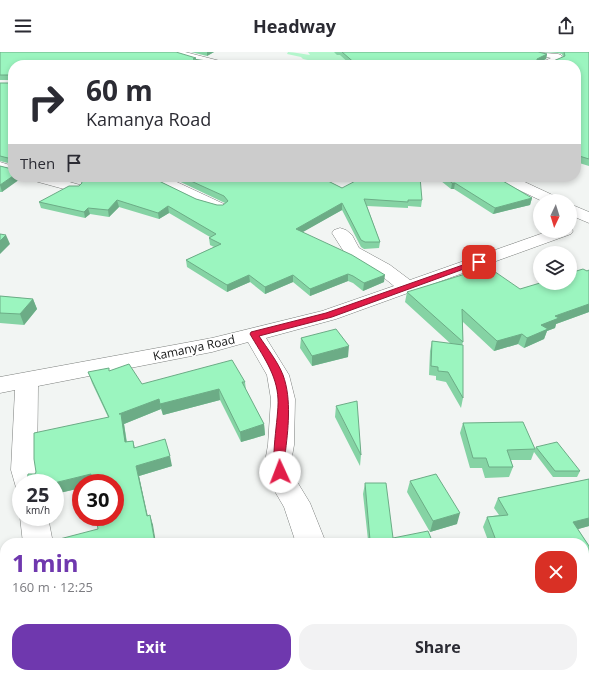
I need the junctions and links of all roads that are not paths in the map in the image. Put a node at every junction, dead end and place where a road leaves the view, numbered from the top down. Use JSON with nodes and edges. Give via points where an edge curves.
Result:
{"nodes":[{"id":1,"x":174,"y":52,"type":"edge"},
{"id":2,"x":535,"y":52,"type":"edge"},
{"id":3,"x":205,"y":60,"type":"edge"},
{"id":4,"x":555,"y":60,"type":"edge"},
{"id":5,"x":54,"y":182,"type":"edge"},
{"id":6,"x":164,"y":182,"type":"edge"},
{"id":7,"x":514,"y":182,"type":"edge"},
{"id":8,"x":75,"y":188,"type":"edge"},
{"id":9,"x":539,"y":194,"type":"edge"},
{"id":10,"x":218,"y":207,"type":"edge"},
{"id":11,"x":577,"y":212,"type":"edge"},
{"id":12,"x":589,"y":218,"type":"edge"},
{"id":13,"x":589,"y":223,"type":"edge"},
{"id":14,"x":577,"y":227,"type":"edge"},
{"id":15,"x":340,"y":233,"type":"dead end"},
{"id":16,"x":546,"y":238,"type":"edge"},
{"id":17,"x":407,"y":287,"type":"junction"},
{"id":18,"x":254,"y":334,"type":"junction"},
{"id":19,"x":27,"y":381,"type":"junction"},
{"id":20,"x":0,"y":385,"type":"edge"},
{"id":21,"x":25,"y":474,"type":"edge"},
{"id":22,"x":35,"y":526,"type":"edge"},
{"id":23,"x":37,"y":538,"type":"edge"},
{"id":24,"x":309,"y":538,"type":"edge"}],
"edges":[{"from":1,"to":3,"type":"street"},
{"from":2,"to":4,"type":"street","via":[[558,57]]},
{"from":5,"to":8,"type":"street"},
{"from":6,"to":10,"type":"street"},
{"from":7,"to":9,"type":"street"},
{"from":11,"to":12,"type":"street"},
{"from":13,"to":14,"type":"street"},
{"from":15,"to":17,"type":"street","via":[[352,251],[384,269]]},
{"from":16,"to":17,"type":"street","name":"Kamanya Road"},
{"from":17,"to":18,"type":"street","name":"Kamanya Road","via":[[329,315]]},
{"from":18,"to":19,"type":"street","name":"Kamanya Road","via":[[212,345]]},
{"from":18,"to":24,"type":"street","via":[[278,375],[283,399],[278,462],[282,483],[296,503]]},
{"from":19,"to":20,"type":"street","name":"Kamanya Road"},
{"from":19,"to":21,"type":"street"},
{"from":22,"to":23,"type":"street"}]}
